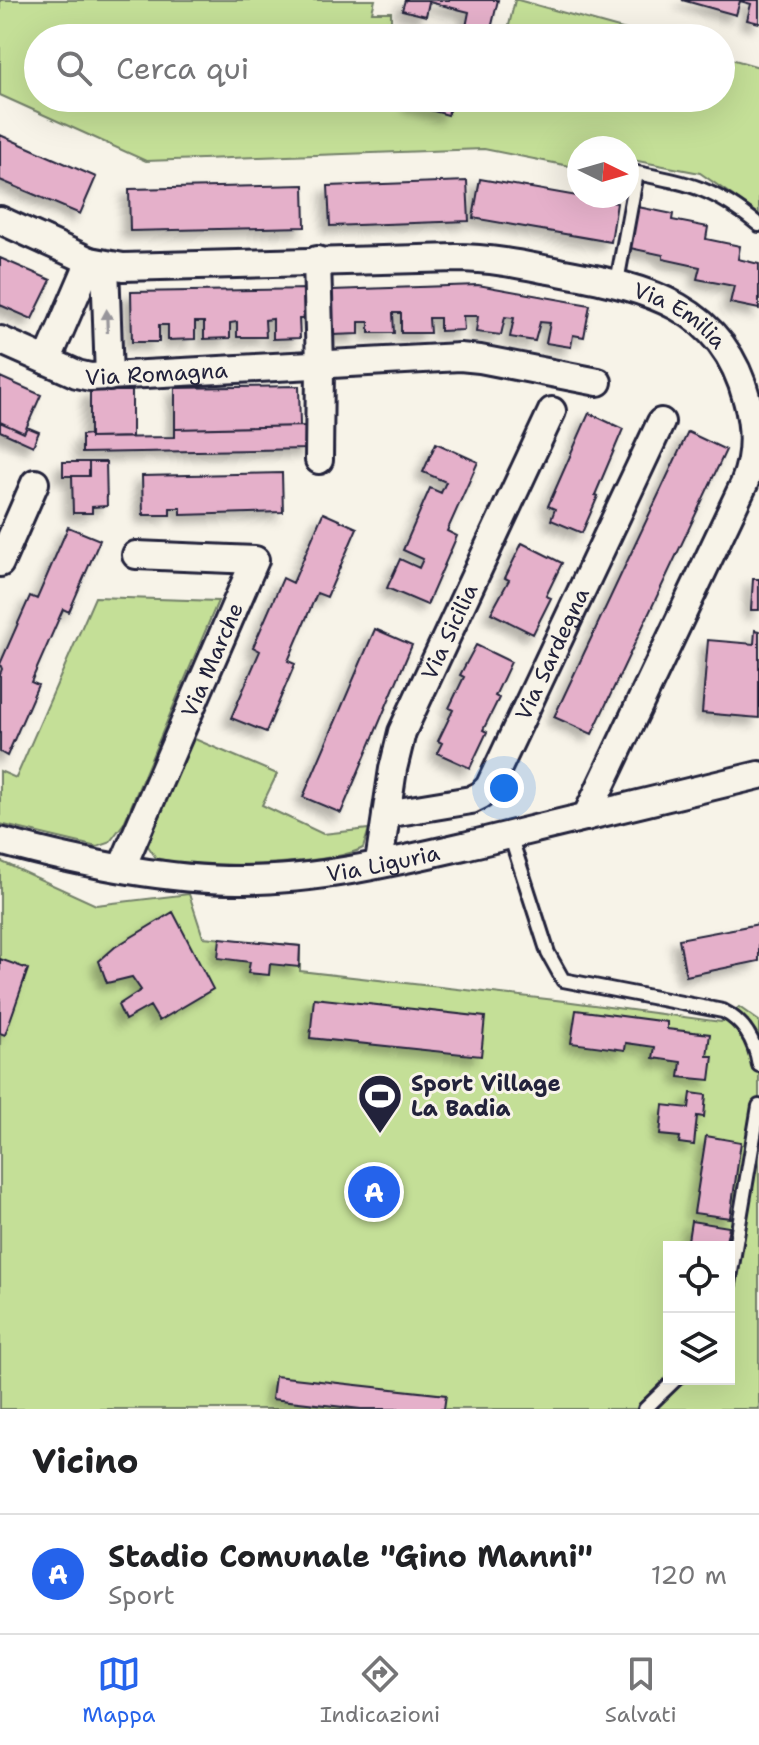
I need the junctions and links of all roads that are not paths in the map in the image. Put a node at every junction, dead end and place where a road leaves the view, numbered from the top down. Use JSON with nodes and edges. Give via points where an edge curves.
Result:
{"nodes":[{"id":1,"x":0,"y":220,"type":"edge"},
{"id":2,"x":759,"y":225,"type":"edge"},
{"id":3,"x":317,"y":260,"type":"junction"},
{"id":4,"x":97,"y":263,"type":"junction"},
{"id":5,"x":617,"y":282,"type":"junction"},
{"id":6,"x":0,"y":340,"type":"edge"},
{"id":7,"x":47,"y":361,"type":"junction"},
{"id":8,"x":320,"y":366,"type":"junction"},
{"id":9,"x":109,"y":377,"type":"junction"},
{"id":10,"x":598,"y":382,"type":"dead end"},
{"id":11,"x":552,"y":411,"type":"dead end"},
{"id":12,"x":661,"y":422,"type":"dead end"},
{"id":13,"x":319,"y":460,"type":"dead end"},
{"id":14,"x":35,"y":483,"type":"dead end"},
{"id":15,"x":136,"y":555,"type":"dead end"},
{"id":16,"x":0,"y":563,"type":"edge"},
{"id":17,"x":759,"y":775,"type":"edge"},
{"id":18,"x":386,"y":814,"type":"junction"},
{"id":19,"x":586,"y":817,"type":"junction"},
{"id":20,"x":510,"y":835,"type":"junction"},
{"id":21,"x":0,"y":841,"type":"edge"},
{"id":22,"x":379,"y":863,"type":"junction"},
{"id":23,"x":122,"y":867,"type":"junction"},
{"id":24,"x":759,"y":1065,"type":"edge"},
{"id":25,"x":759,"y":1106,"type":"edge"},
{"id":26,"x":735,"y":1248,"type":"edge"},
{"id":27,"x":670,"y":1385,"type":"edge"},
{"id":28,"x":645,"y":1409,"type":"edge"}],
"edges":[{"from":1,"to":4,"type":"street","name":"Via Emilia"},
{"from":2,"to":5,"type":"lane","via":[[698,186],[637,173]]},
{"from":3,"to":4,"type":"street","name":"Via Emilia","via":[[123,267]]},
{"from":3,"to":5,"type":"street","name":"Via Emilia","via":[[484,258]]},
{"from":3,"to":8,"type":"street"},
{"from":4,"to":7,"type":"street"},
{"from":9,"to":4,"type":"street","one_way":true},
{"from":5,"to":19,"type":"street","name":"Via Emilia","via":[[682,309],[721,346],[745,391],[753,451],[744,484]]},
{"from":6,"to":7,"type":"street","name":"Via Romagna"},
{"from":7,"to":9,"type":"street","name":"Via Romagna","via":[[81,375]]},
{"from":8,"to":9,"type":"street","name":"Via Romagna"},
{"from":8,"to":10,"type":"street","name":"Via Romagna","via":[[467,358]]},
{"from":8,"to":13,"type":"street"},
{"from":11,"to":18,"type":"street","name":"Via Sicilia","via":[[402,732]]},
{"from":12,"to":18,"type":"street","name":"Via Sardegna","via":[[489,787],[471,800]]},
{"from":14,"to":16,"type":"street"},
{"from":15,"to":23,"type":"street","name":"Via Marche","via":[[255,560]]},
{"from":17,"to":19,"type":"street","name":"Via Liguria"},
{"from":18,"to":22,"type":"street","name":"Via Sicilia"},
{"from":19,"to":20,"type":"street","name":"Via Liguria"},
{"from":20,"to":22,"type":"street","name":"Via Liguria"},
{"from":20,"to":24,"type":"lane","via":[[548,953],[563,980],[723,1011],[747,1032]]},
{"from":21,"to":23,"type":"street","name":"Via Liguria"},
{"from":22,"to":23,"type":"street","name":"Via Liguria","via":[[238,880]]},
{"from":25,"to":26,"type":"lane"},
{"from":27,"to":28,"type":"lane"}]}
